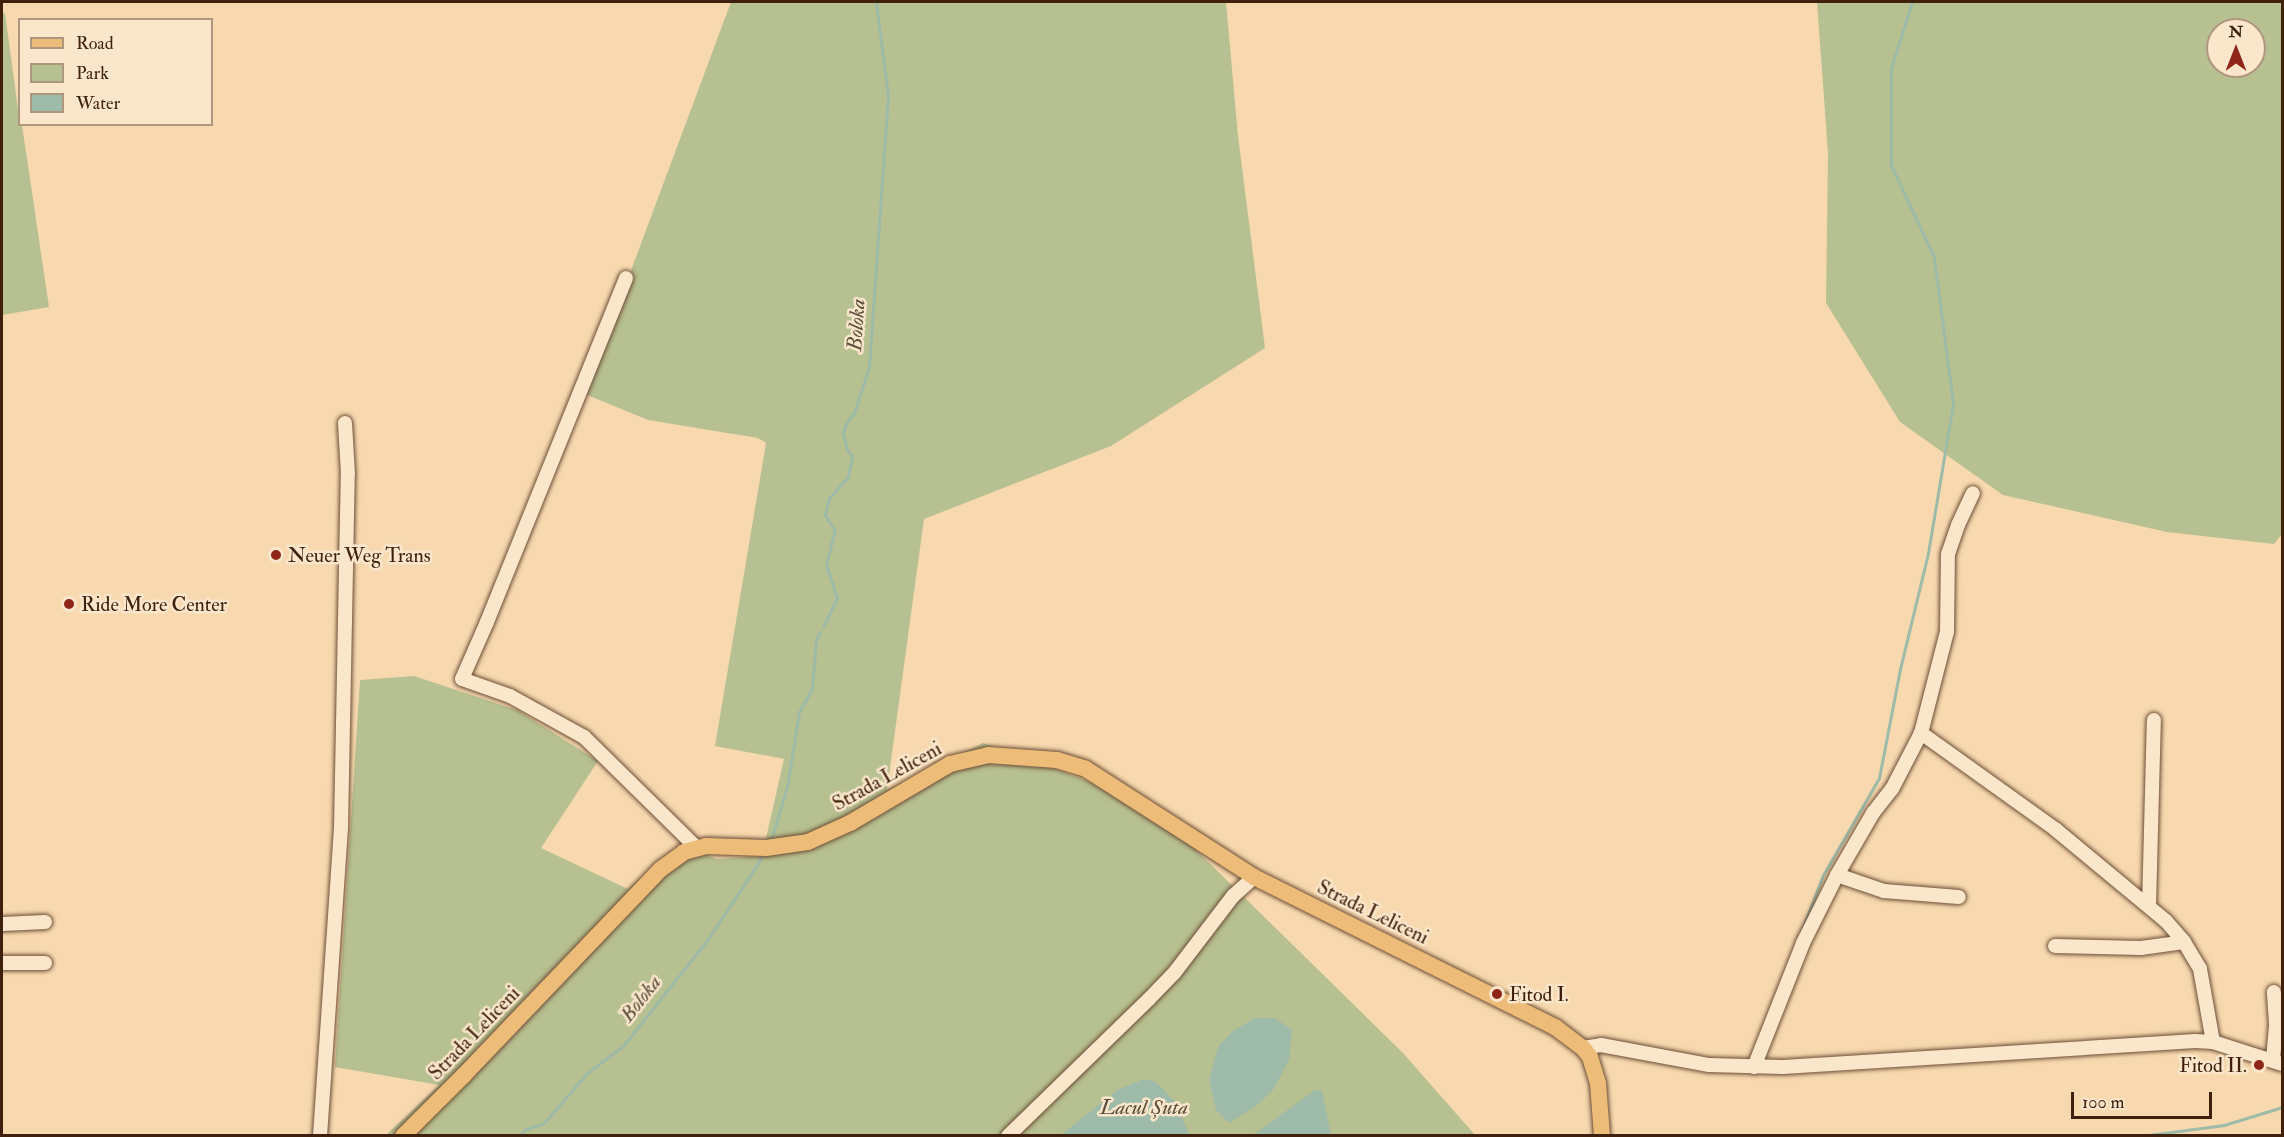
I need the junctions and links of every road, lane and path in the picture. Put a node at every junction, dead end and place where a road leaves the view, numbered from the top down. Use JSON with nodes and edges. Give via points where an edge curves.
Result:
{"nodes":[{"id":1,"x":626,"y":278,"type":"dead end"},
{"id":2,"x":345,"y":423,"type":"dead end"},
{"id":3,"x":1973,"y":493,"type":"dead end"},
{"id":4,"x":2154,"y":720,"type":"dead end"},
{"id":5,"x":1921,"y":733,"type":"junction"},
{"id":6,"x":696,"y":847,"type":"junction"},
{"id":7,"x":1837,"y":875,"type":"junction"},
{"id":8,"x":1254,"y":877,"type":"junction"},
{"id":9,"x":1959,"y":897,"type":"dead end"},
{"id":10,"x":2149,"y":906,"type":"junction"},
{"id":11,"x":45,"y":922,"type":"dead end"},
{"id":12,"x":2,"y":924,"type":"edge"},
{"id":13,"x":2184,"y":942,"type":"junction"},
{"id":14,"x":2055,"y":946,"type":"dead end"},
{"id":15,"x":2,"y":963,"type":"edge"},
{"id":16,"x":45,"y":963,"type":"dead end"},
{"id":17,"x":2274,"y":992,"type":"dead end"},
{"id":18,"x":2213,"y":1042,"type":"junction"},
{"id":19,"x":1583,"y":1048,"type":"junction"},
{"id":20,"x":2278,"y":1062,"type":"edge"},
{"id":21,"x":1754,"y":1068,"type":"junction"},
{"id":22,"x":320,"y":1136,"type":"edge"},
{"id":23,"x":403,"y":1136,"type":"edge"},
{"id":24,"x":1008,"y":1136,"type":"edge"},
{"id":25,"x":1602,"y":1136,"type":"edge"}],
"edges":[{"from":1,"to":6,"type":"street","via":[[462,679],[510,696],[584,737]]},
{"from":2,"to":22,"type":"street","via":[[348,474],[341,828]]},
{"from":3,"to":5,"type":"street","via":[[1948,554],[1947,632]]},
{"from":4,"to":10,"type":"street"},
{"from":5,"to":7,"type":"street","via":[[1892,789],[1873,813]]},
{"from":5,"to":10,"type":"street","via":[[2010,794]]},
{"from":6,"to":8,"type":"main road","name":"Strada Leliceni","via":[[766,848],[808,842],[850,823],[958,761],[988,755],[1041,758],[1086,769]]},
{"from":6,"to":23,"type":"main road","name":"Strada Leliceni","via":[[661,869]]},
{"from":7,"to":9,"type":"street","via":[[1884,891]]},
{"from":7,"to":21,"type":"street","via":[[1803,943]]},
{"from":8,"to":19,"type":"main road","name":"Strada Leliceni","via":[[1555,1027]]},
{"from":8,"to":24,"type":"street","via":[[1233,896],[1168,979]]},
{"from":10,"to":13,"type":"street"},
{"from":11,"to":12,"type":"street"},
{"from":13,"to":14,"type":"street","via":[[2141,948]]},
{"from":13,"to":18,"type":"street","via":[[2200,969]]},
{"from":15,"to":16,"type":"street"},
{"from":17,"to":20,"type":"street"},
{"from":18,"to":20,"type":"street"},
{"from":18,"to":21,"type":"street","via":[[2173,1041],[1978,1057]]},
{"from":19,"to":21,"type":"street","via":[[1601,1045],[1709,1065]]},
{"from":19,"to":25,"type":"main road","via":[[1593,1063],[1598,1083]]}]}
